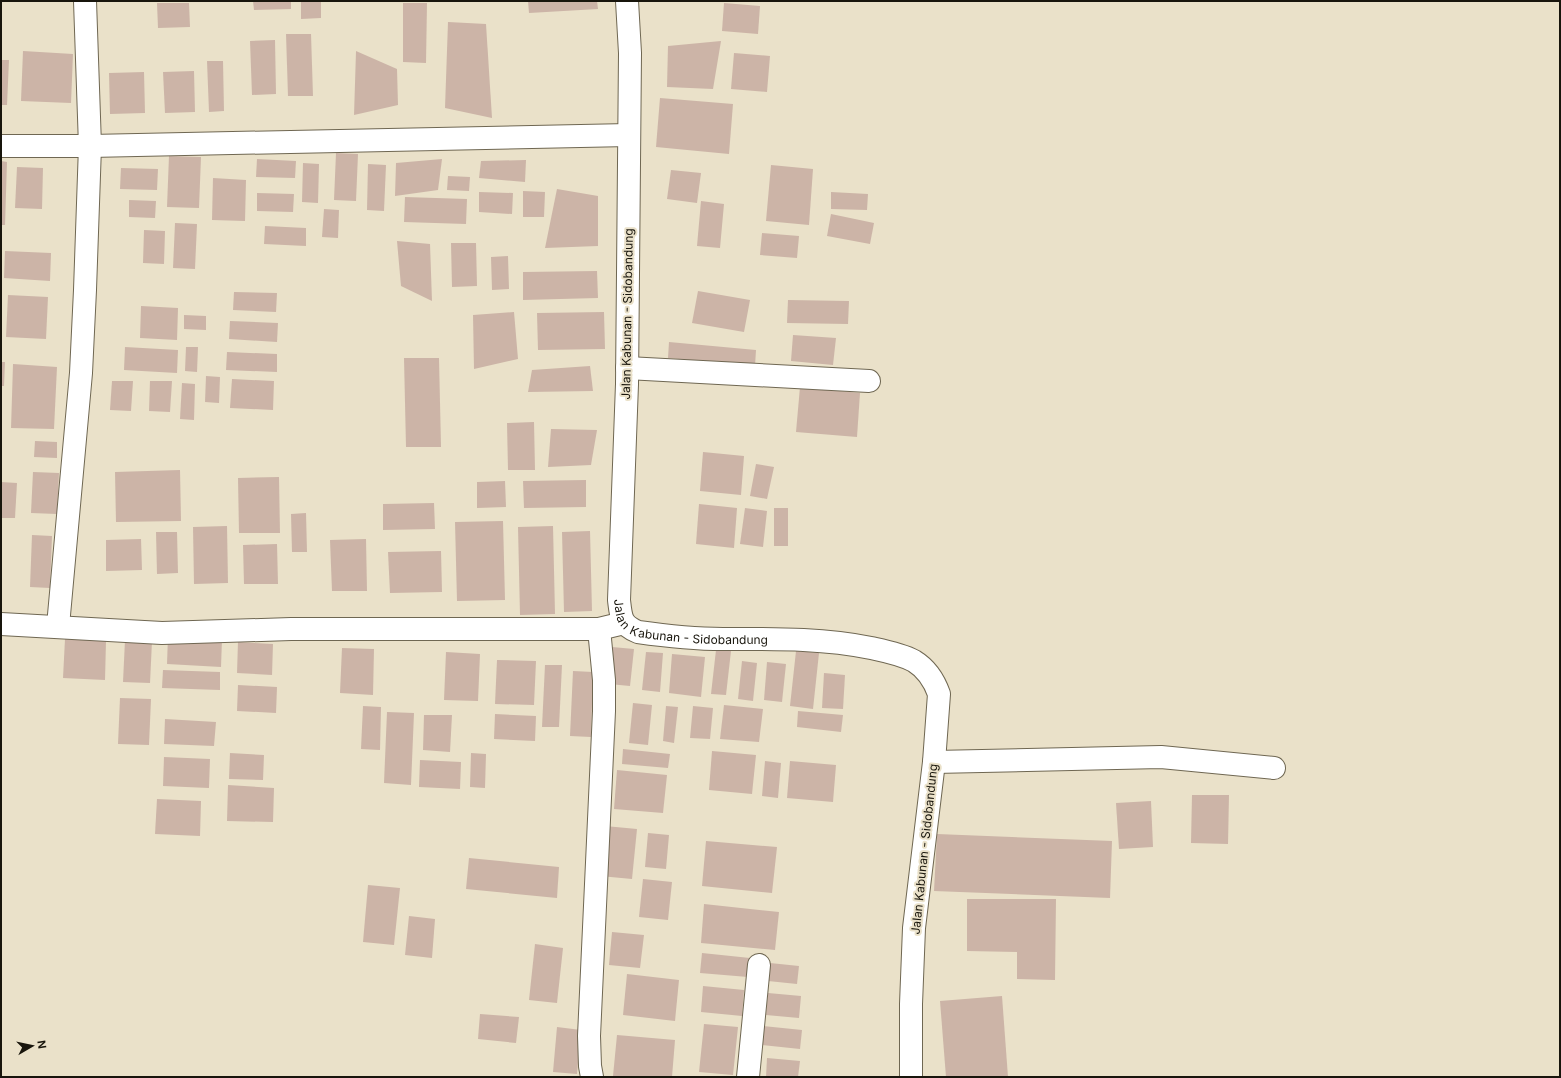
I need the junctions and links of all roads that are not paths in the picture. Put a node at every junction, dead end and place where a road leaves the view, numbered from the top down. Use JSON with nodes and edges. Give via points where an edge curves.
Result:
{"nodes":[{"id":1,"x":85,"y":1,"type":"edge"},
{"id":2,"x":627,"y":1,"type":"edge"},
{"id":3,"x":629,"y":135,"type":"junction"},
{"id":4,"x":1,"y":146,"type":"edge"},
{"id":5,"x":90,"y":146,"type":"junction"},
{"id":6,"x":627,"y":368,"type":"junction"},
{"id":7,"x":869,"y":381,"type":"dead end"},
{"id":8,"x":624,"y":623,"type":"junction"},
{"id":9,"x":1,"y":624,"type":"edge"},
{"id":10,"x":58,"y":626,"type":"junction"},
{"id":11,"x":599,"y":629,"type":"junction"},
{"id":12,"x":934,"y":762,"type":"junction"},
{"id":13,"x":1274,"y":768,"type":"dead end"},
{"id":14,"x":759,"y":965,"type":"dead end"},
{"id":15,"x":592,"y":1077,"type":"edge"},
{"id":16,"x":748,"y":1077,"type":"edge"},
{"id":17,"x":911,"y":1077,"type":"edge"}],
"edges":[{"from":1,"to":5,"type":"street"},
{"from":2,"to":3,"type":"street","name":"Jalan Kabunan - Sidobandung","via":[[630,53]]},
{"from":3,"to":5,"type":"street"},
{"from":3,"to":6,"type":"street","name":"Jalan Kabunan - Sidobandung"},
{"from":4,"to":5,"type":"street"},
{"from":5,"to":10,"type":"street","via":[[81,373]]},
{"from":6,"to":7,"type":"street"},
{"from":6,"to":8,"type":"street","name":"Jalan Kabunan - Sidobandung","via":[[619,600],[620,615]]},
{"from":8,"to":11,"type":"street"},
{"from":8,"to":12,"type":"street","name":"Jalan Kabunan - Sidobandung","via":[[638,632],[722,639],[820,641],[852,644],[903,656],[915,662],[931,676],[939,694]]},
{"from":9,"to":10,"type":"street"},
{"from":10,"to":11,"type":"street","via":[[162,633],[291,629]]},
{"from":11,"to":15,"type":"street","via":[[604,680],[604,718],[588,1036]]},
{"from":12,"to":13,"type":"street","via":[[1161,757]]},
{"from":12,"to":17,"type":"street","name":"Jalan Kabunan - Sidobandung","via":[[914,928]]},
{"from":14,"to":16,"type":"street"}]}
